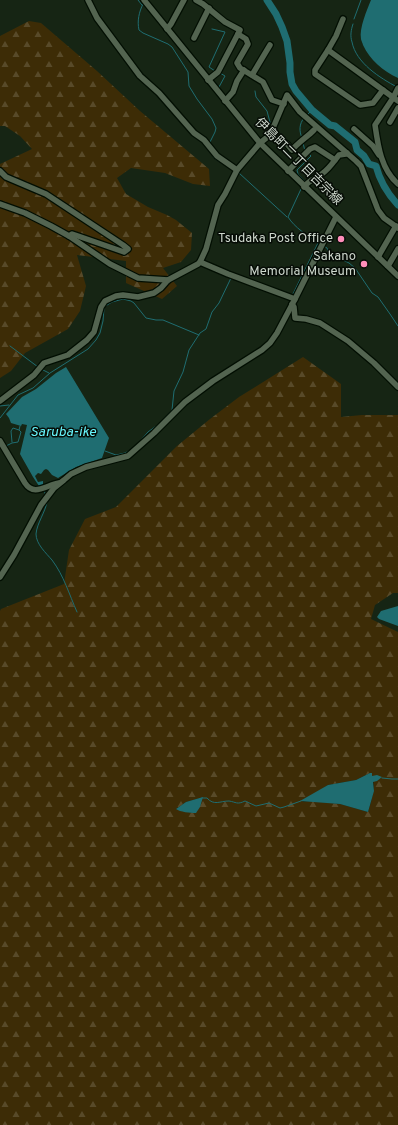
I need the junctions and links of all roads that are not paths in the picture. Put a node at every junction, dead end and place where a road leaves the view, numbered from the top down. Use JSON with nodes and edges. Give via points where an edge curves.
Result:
{"nodes":[{"id":1,"x":88,"y":0,"type":"edge"},
{"id":2,"x":144,"y":0,"type":"edge"},
{"id":3,"x":184,"y":0,"type":"edge"},
{"id":4,"x":196,"y":0,"type":"edge"},
{"id":5,"x":204,"y":2,"type":"edge"},
{"id":6,"x":209,"y":8,"type":"junction"},
{"id":7,"x":343,"y":19,"type":"dead end"},
{"id":8,"x":167,"y":29,"type":"junction"},
{"id":9,"x":238,"y":34,"type":"junction"},
{"id":10,"x":194,"y":38,"type":"dead end"},
{"id":11,"x":270,"y":45,"type":"dead end"},
{"id":12,"x":328,"y":50,"type":"junction"},
{"id":13,"x":244,"y":70,"type":"junction"},
{"id":14,"x":252,"y":75,"type":"junction"},
{"id":15,"x":208,"y":80,"type":"junction"},
{"id":16,"x":398,"y":88,"type":"edge"},
{"id":17,"x":382,"y":90,"type":"junction"},
{"id":18,"x":395,"y":99,"type":"edge"},
{"id":19,"x":226,"y":101,"type":"junction"},
{"id":20,"x":284,"y":104,"type":"junction"},
{"id":21,"x":398,"y":108,"type":"edge"},
{"id":22,"x":390,"y":122,"type":"dead end"},
{"id":23,"x":354,"y":129,"type":"dead end"},
{"id":24,"x":314,"y":130,"type":"dead end"},
{"id":25,"x":270,"y":135,"type":"junction"},
{"id":26,"x":260,"y":143,"type":"junction"},
{"id":27,"x":347,"y":153,"type":"junction"},
{"id":28,"x":380,"y":156,"type":"junction"},
{"id":29,"x":335,"y":160,"type":"junction"},
{"id":30,"x":237,"y":170,"type":"junction"},
{"id":31,"x":0,"y":171,"type":"edge"},
{"id":32,"x":288,"y":171,"type":"junction"},
{"id":33,"x":398,"y":184,"type":"edge"},
{"id":34,"x":304,"y":187,"type":"junction"},
{"id":35,"x":0,"y":204,"type":"edge"},
{"id":36,"x":336,"y":217,"type":"junction"},
{"id":37,"x":397,"y":227,"type":"edge"},
{"id":38,"x":69,"y":236,"type":"junction"},
{"id":39,"x":398,"y":249,"type":"edge"},
{"id":40,"x":378,"y":257,"type":"junction"},
{"id":41,"x":200,"y":262,"type":"junction"},
{"id":42,"x":388,"y":266,"type":"junction"},
{"id":43,"x":398,"y":276,"type":"edge"},
{"id":44,"x":168,"y":280,"type":"junction"},
{"id":45,"x":292,"y":300,"type":"junction"},
{"id":46,"x":398,"y":387,"type":"edge"},
{"id":47,"x":0,"y":401,"type":"edge"},
{"id":48,"x":0,"y":441,"type":"edge"},
{"id":49,"x":59,"y":483,"type":"junction"},
{"id":50,"x":0,"y":577,"type":"edge"}],
"edges":[{"from":1,"to":30,"type":"street","via":[[97,18],[140,76],[217,156]]},
{"from":2,"to":8,"type":"street","name":"伊島町二丁目吉宗線"},
{"from":3,"to":8,"type":"street"},
{"from":4,"to":5,"type":"street"},
{"from":5,"to":6,"type":"street"},
{"from":6,"to":9,"type":"street","via":[[225,22],[240,30]]},
{"from":6,"to":10,"type":"street"},
{"from":7,"to":12,"type":"street"},
{"from":8,"to":15,"type":"street","name":"伊島町二丁目吉宗線"},
{"from":9,"to":13,"type":"street","via":[[246,39],[248,44],[237,63]]},
{"from":9,"to":15,"type":"street","via":[[218,72]]},
{"from":11,"to":14,"type":"street"},
{"from":12,"to":17,"type":"street"},
{"from":12,"to":17,"type":"street","via":[[315,74],[360,105],[373,103]]},
{"from":13,"to":14,"type":"street"},
{"from":13,"to":19,"type":"street"},
{"from":14,"to":20,"type":"street","via":[[263,82],[272,100]]},
{"from":15,"to":19,"type":"street","name":"伊島町二丁目吉宗線"},
{"from":16,"to":18,"type":"street"},
{"from":17,"to":18,"type":"street"},
{"from":18,"to":28,"type":"street","via":[[375,125]]},
{"from":19,"to":26,"type":"street","name":"伊島町二丁目吉宗線"},
{"from":20,"to":25,"type":"street"},
{"from":20,"to":27,"type":"street","via":[[287,95],[300,112]]},
{"from":21,"to":22,"type":"street"},
{"from":23,"to":28,"type":"street","via":[[374,146]]},
{"from":24,"to":25,"type":"street","via":[[292,150],[287,144]]},
{"from":25,"to":26,"type":"street"},
{"from":26,"to":30,"type":"street"},
{"from":26,"to":32,"type":"street","name":"伊島町二丁目吉宗線"},
{"from":27,"to":29,"type":"street","via":[[339,155]]},
{"from":27,"to":37,"type":"street","via":[[361,166],[378,210]]},
{"from":28,"to":33,"type":"street","via":[[389,174]]},
{"from":29,"to":32,"type":"street","via":[[315,147]]},
{"from":29,"to":34,"type":"street","via":[[324,173],[309,181]]},
{"from":30,"to":41,"type":"street","via":[[218,205]]},
{"from":31,"to":38,"type":"street","via":[[6,177],[46,194],[128,249],[124,252],[72,234]]},
{"from":32,"to":34,"type":"street","name":"伊島町二丁目吉宗線"},
{"from":34,"to":36,"type":"street","name":"伊島町二丁目吉宗線"},
{"from":35,"to":38,"type":"street","via":[[25,213]]},
{"from":36,"to":40,"type":"street","name":"伊島町二丁目吉宗線"},
{"from":36,"to":45,"type":"street"},
{"from":37,"to":40,"type":"street"},
{"from":38,"to":44,"type":"street","via":[[110,264],[138,278]]},
{"from":39,"to":42,"type":"street"},
{"from":40,"to":42,"type":"street","name":"伊島町二丁目吉宗線"},
{"from":41,"to":44,"type":"street"},
{"from":41,"to":45,"type":"street"},
{"from":42,"to":43,"type":"street","name":"伊島町二丁目吉宗線"},
{"from":44,"to":47,"type":"street","via":[[154,293],[138,297],[122,295],[105,301],[94,332],[88,340],[68,355],[44,363],[34,375]]},
{"from":45,"to":46,"type":"street","via":[[295,318],[320,323],[348,341]]},
{"from":45,"to":49,"type":"street","via":[[277,333],[266,346],[185,402],[132,452],[124,457],[79,470]]},
{"from":48,"to":49,"type":"street","via":[[29,488],[35,490]]},
{"from":49,"to":50,"type":"street","via":[[41,505]]}]}
